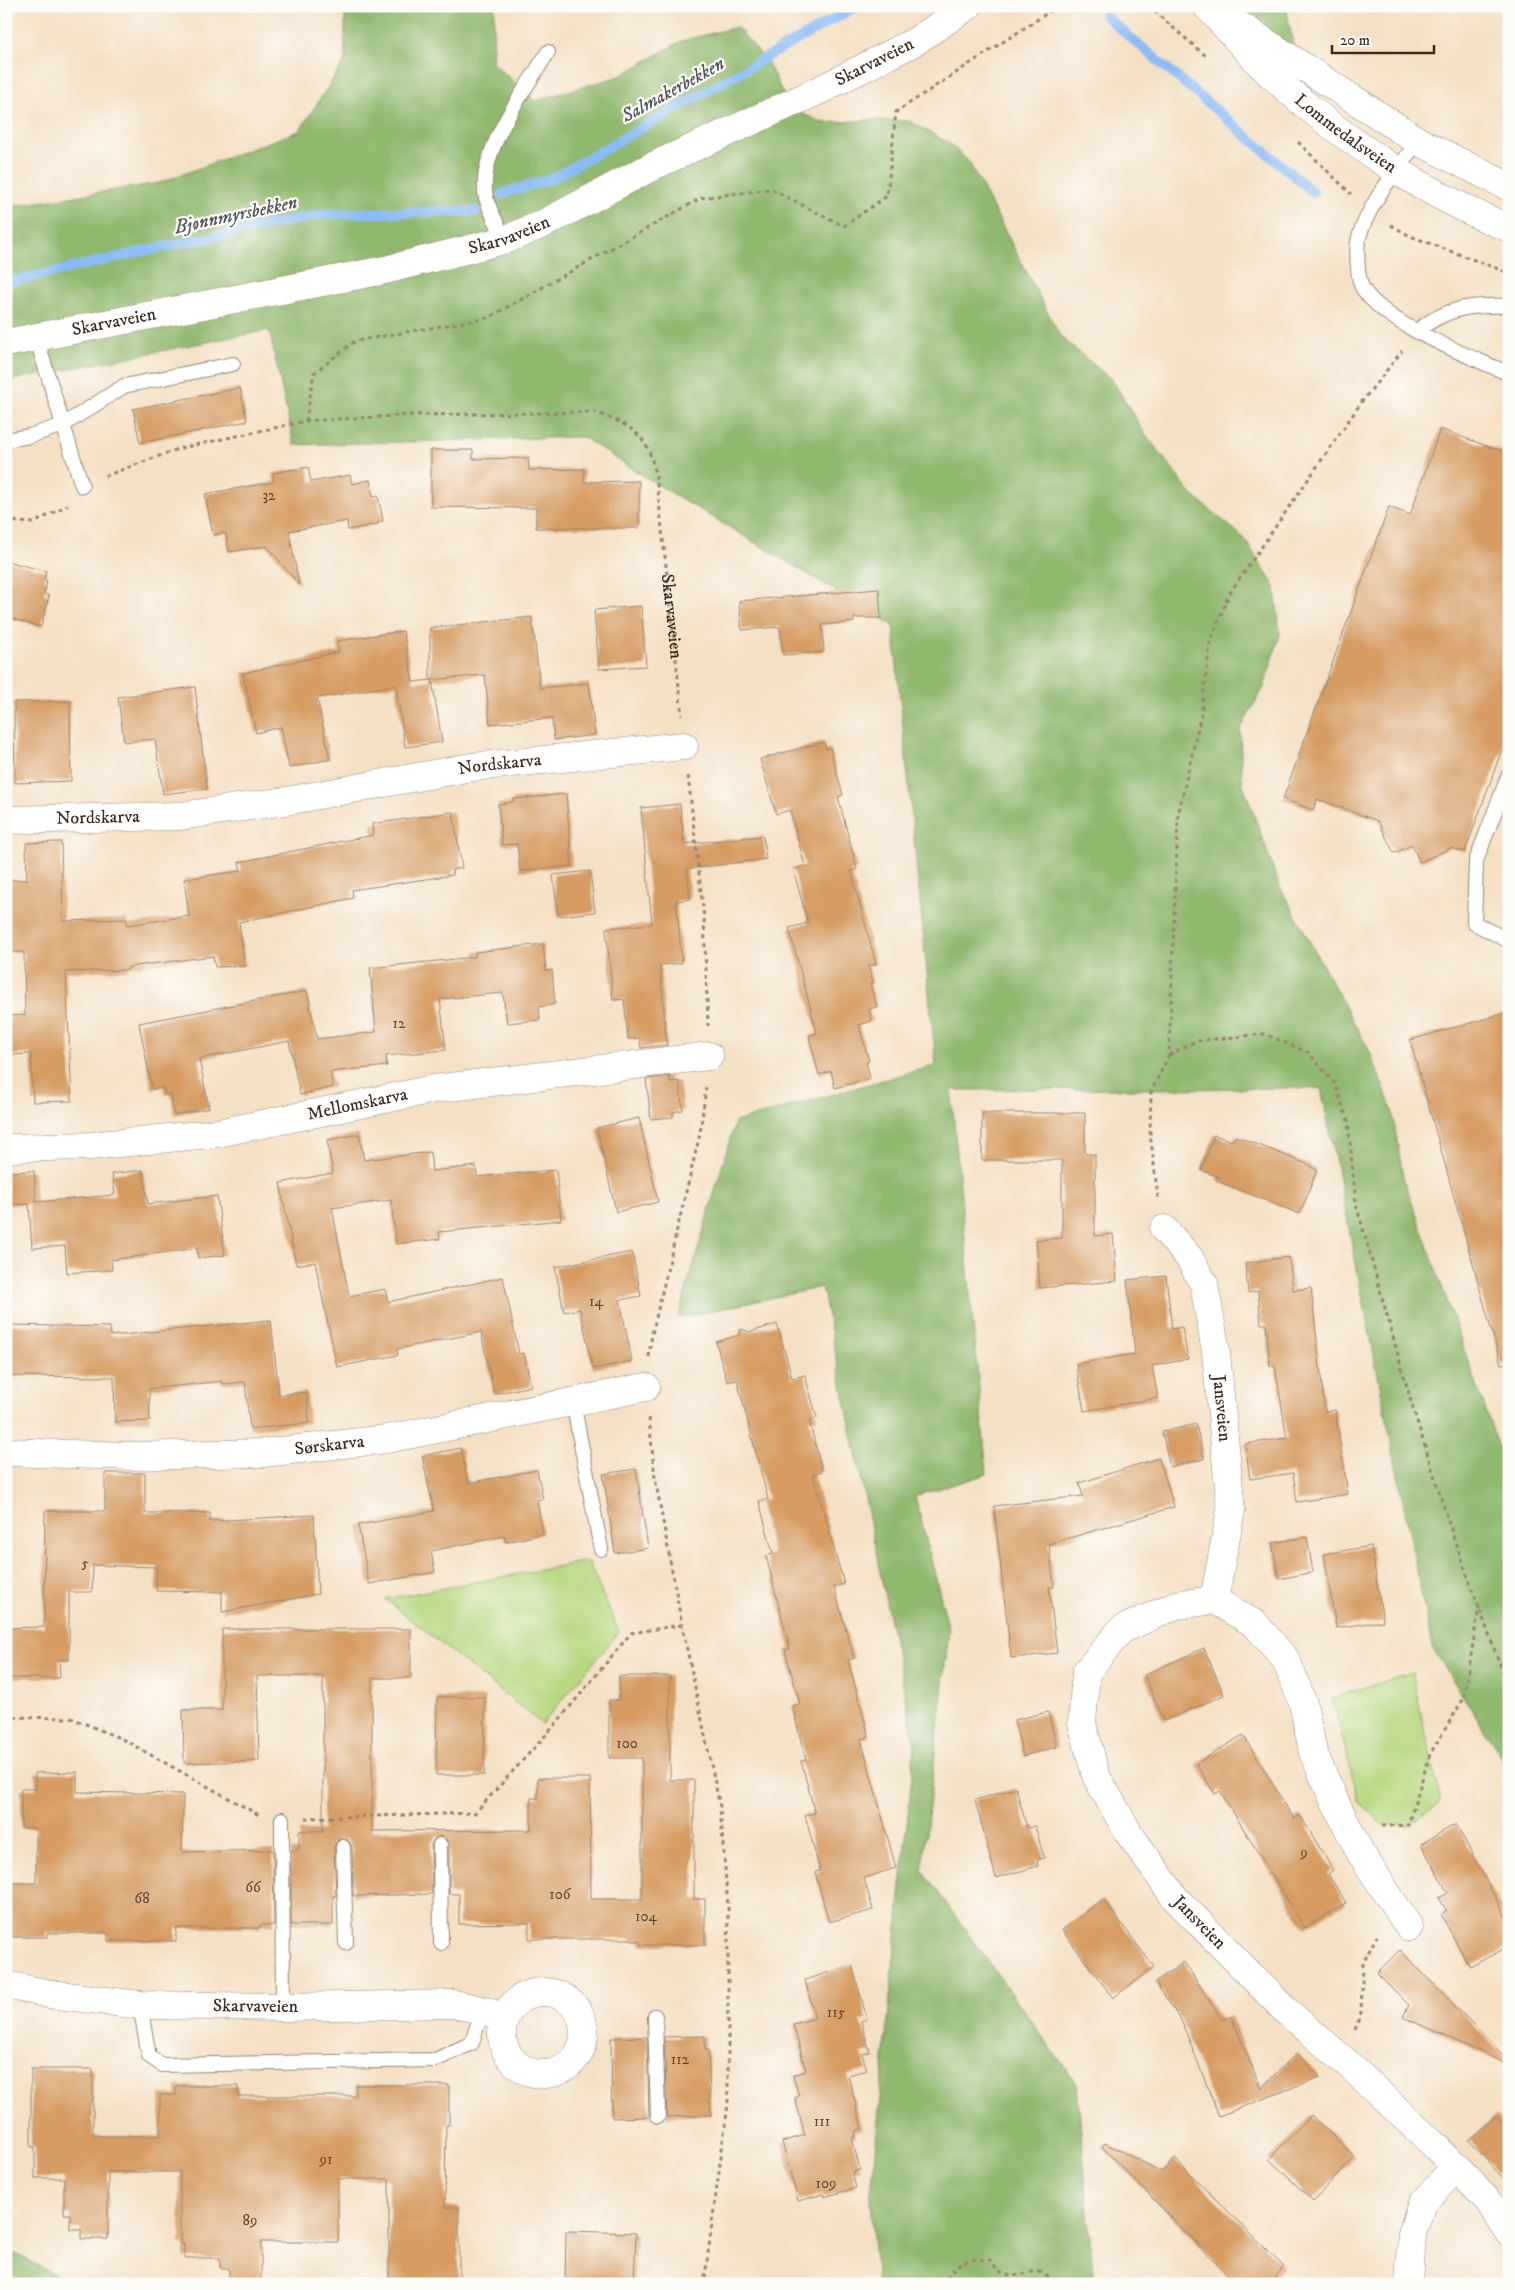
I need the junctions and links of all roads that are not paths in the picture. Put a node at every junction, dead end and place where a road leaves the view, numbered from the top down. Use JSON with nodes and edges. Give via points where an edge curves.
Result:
{"nodes":[{"id":1,"x":968,"y":6,"type":"edge"},
{"id":2,"x":1208,"y":6,"type":"edge"},
{"id":3,"x":548,"y":52,"type":"dead end"},
{"id":4,"x":1418,"y":140,"type":"junction"},
{"id":5,"x":1397,"y":170,"type":"junction"},
{"id":6,"x":1509,"y":187,"type":"edge"},
{"id":7,"x":1509,"y":228,"type":"edge"},
{"id":8,"x":505,"y":240,"type":"junction"},
{"id":9,"x":1509,"y":306,"type":"edge"},
{"id":10,"x":1417,"y":331,"type":"junction"},
{"id":11,"x":36,"y":337,"type":"junction"},
{"id":12,"x":6,"y":343,"type":"edge"},
{"id":13,"x":233,"y":364,"type":"dead end"},
{"id":14,"x":1509,"y":374,"type":"edge"},
{"id":15,"x":64,"y":425,"type":"junction"},
{"id":16,"x":6,"y":440,"type":"edge"},
{"id":17,"x":82,"y":486,"type":"road end"},
{"id":18,"x":684,"y":746,"type":"road end"},
{"id":19,"x":1509,"y":774,"type":"edge"},
{"id":20,"x":6,"y":820,"type":"edge"},
{"id":21,"x":1509,"y":941,"type":"edge"},
{"id":22,"x":710,"y":1056,"type":"road end"},
{"id":23,"x":6,"y":1148,"type":"edge"},
{"id":24,"x":1164,"y":1228,"type":"road end"},
{"id":25,"x":646,"y":1388,"type":"road end"},
{"id":26,"x":573,"y":1402,"type":"junction"},
{"id":27,"x":6,"y":1452,"type":"edge"},
{"id":28,"x":601,"y":1549,"type":"dead end"},
{"id":29,"x":1214,"y":1600,"type":"junction"},
{"id":30,"x":282,"y":1819,"type":"road end"},
{"id":31,"x":440,"y":1845,"type":"dead end"},
{"id":32,"x":343,"y":1847,"type":"dead end"},
{"id":33,"x":1409,"y":1927,"type":"dead end"},
{"id":34,"x":346,"y":1943,"type":"dead end"},
{"id":35,"x":441,"y":1943,"type":"dead end"},
{"id":36,"x":6,"y":1985,"type":"edge"},
{"id":37,"x":140,"y":2005,"type":"junction"},
{"id":38,"x":283,"y":2007,"type":"junction"},
{"id":39,"x":494,"y":2014,"type":"joint"},
{"id":40,"x":655,"y":2016,"type":"dead end"},
{"id":41,"x":658,"y":2116,"type":"dead end"},
{"id":42,"x":1457,"y":2167,"type":"junction"},
{"id":43,"x":1509,"y":2233,"type":"edge"},
{"id":44,"x":1409,"y":2284,"type":"edge"}],
"edges":[{"from":1,"to":8,"type":"street","name":"Skarvaveien","via":[[916,41],[859,70],[653,166],[545,223]]},
{"from":2,"to":4,"type":"street","name":"Lommedalsveien"},
{"from":2,"to":5,"type":"street","name":"Lommedalsveien","via":[[1277,81]]},
{"from":3,"to":8,"type":"lane","via":[[502,128],[485,176],[486,198]]},
{"from":4,"to":5,"type":"lane"},
{"from":4,"to":6,"type":"street","name":"Lommedalsveien"},
{"from":5,"to":7,"type":"street","name":"Lommedalsveien","via":[[1449,201]]},
{"from":5,"to":10,"type":"lane","via":[[1370,213],[1359,238],[1357,259],[1362,288],[1385,314]]},
{"from":8,"to":11,"type":"street","name":"Skarvaveien","via":[[386,270]]},
{"from":9,"to":10,"type":"lane","via":[[1450,311]]},
{"from":10,"to":14,"type":"lane"},
{"from":11,"to":12,"type":"street","name":"Skarvaveien"},
{"from":11,"to":15,"type":"lane"},
{"from":13,"to":15,"type":"lane","via":[[124,386]]},
{"from":15,"to":16,"type":"lane"},
{"from":15,"to":17,"type":"lane"},
{"from":18,"to":20,"type":"street","name":"Nordskarva","via":[[472,767],[286,801],[181,816]]},
{"from":19,"to":21,"type":"lane","via":[[1476,861],[1474,923]]},
{"from":22,"to":23,"type":"street","name":"Mellomskarva","via":[[434,1089],[218,1133],[90,1146]]},
{"from":24,"to":29,"type":"street","name":"Jansveien","via":[[1188,1256],[1204,1284],[1216,1352],[1231,1510]]},
{"from":25,"to":26,"type":"street","name":"Sørskarva"},
{"from":26,"to":27,"type":"street","name":"Sørskarva","via":[[387,1438],[264,1453],[131,1456]]},
{"from":26,"to":28,"type":"lane"},
{"from":29,"to":33,"type":"street","via":[[1255,1624],[1286,1660],[1302,1703],[1312,1752],[1360,1852]]},
{"from":29,"to":42,"type":"street","name":"Jansveien","via":[[1176,1605],[1122,1630],[1086,1672],[1082,1723],[1096,1776],[1128,1832],[1175,1898],[1285,2010],[1346,2062]]},
{"from":30,"to":38,"type":"lane"},
{"from":31,"to":35,"type":"lane"},
{"from":32,"to":34,"type":"lane"},
{"from":36,"to":37,"type":"street","name":"Skarvaveien"},
{"from":37,"to":38,"type":"street","name":"Skarvaveien"},
{"from":37,"to":39,"type":"lane","via":[[150,2056],[162,2065],[435,2060],[472,2043]]},
{"from":38,"to":39,"type":"street","name":"Skarvaveien","via":[[453,2004]]},
{"from":40,"to":41,"type":"lane"},
{"from":42,"to":43,"type":"street","name":"Jansveien","via":[[1486,2198]]},
{"from":42,"to":44,"type":"street","via":[[1422,2203],[1412,2234]]}]}
